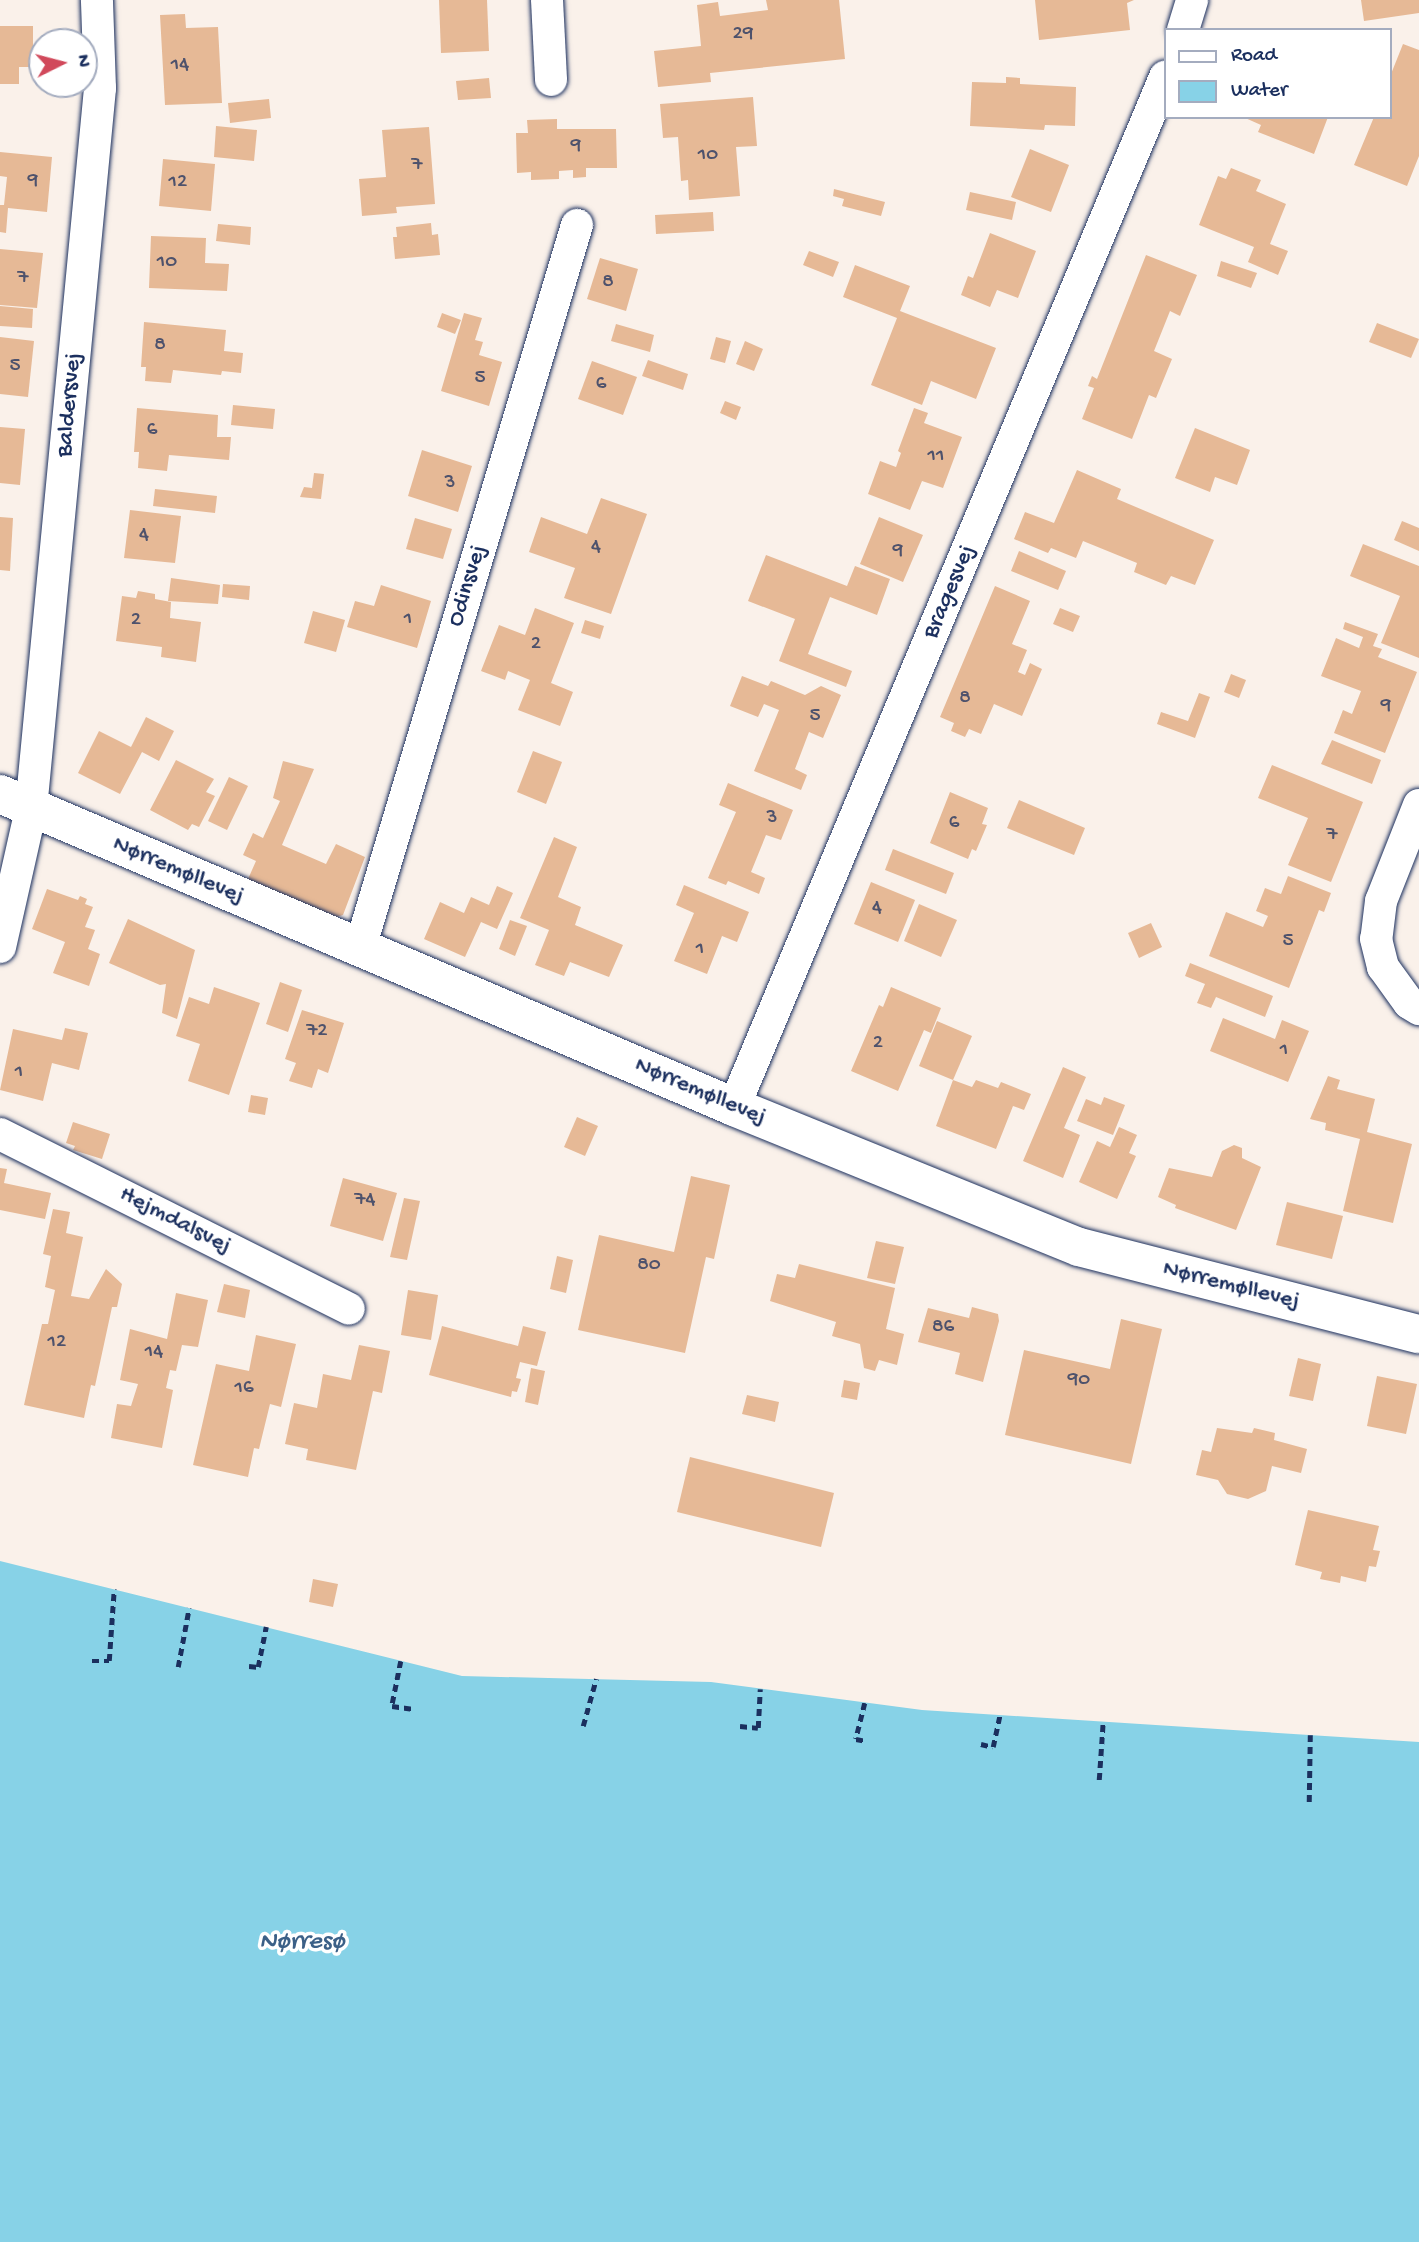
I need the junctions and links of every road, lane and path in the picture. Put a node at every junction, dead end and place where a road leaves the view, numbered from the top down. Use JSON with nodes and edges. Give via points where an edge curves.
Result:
{"nodes":[{"id":1,"x":97,"y":0,"type":"edge"},
{"id":2,"x":547,"y":0,"type":"edge"},
{"id":3,"x":1192,"y":0,"type":"edge"},
{"id":4,"x":1185,"y":28,"type":"edge"},
{"id":5,"x":1164,"y":79,"type":"edge"},
{"id":6,"x":551,"y":80,"type":"dead end"},
{"id":7,"x":577,"y":225,"type":"dead end"},
{"id":8,"x":16,"y":801,"type":"edge"},
{"id":9,"x":1419,"y":805,"type":"edge"},
{"id":10,"x":0,"y":947,"type":"edge"},
{"id":11,"x":360,"y":948,"type":"junction"},
{"id":12,"x":1419,"y":1009,"type":"edge"},
{"id":13,"x":734,"y":1107,"type":"junction"},
{"id":14,"x":0,"y":1134,"type":"edge"},
{"id":15,"x":349,"y":1309,"type":"dead end"},
{"id":16,"x":1419,"y":1334,"type":"edge"},
{"id":17,"x":114,"y":1589,"type":"dead end"},
{"id":18,"x":189,"y":1608,"type":"dead end"},
{"id":19,"x":266,"y":1627,"type":"dead end"},
{"id":20,"x":92,"y":1661,"type":"dead end"},
{"id":21,"x":401,"y":1661,"type":"dead end"},
{"id":22,"x":248,"y":1666,"type":"dead end"},
{"id":23,"x":178,"y":1667,"type":"dead end"},
{"id":24,"x":596,"y":1679,"type":"dead end"},
{"id":25,"x":760,"y":1689,"type":"dead end"},
{"id":26,"x":865,"y":1703,"type":"dead end"},
{"id":27,"x":414,"y":1709,"type":"dead end"},
{"id":28,"x":1000,"y":1716,"type":"dead end"},
{"id":29,"x":1103,"y":1722,"type":"dead end"},
{"id":30,"x":583,"y":1726,"type":"dead end"},
{"id":31,"x":740,"y":1726,"type":"dead end"},
{"id":32,"x":1310,"y":1735,"type":"dead end"},
{"id":33,"x":866,"y":1741,"type":"dead end"},
{"id":34,"x":981,"y":1744,"type":"dead end"},
{"id":35,"x":1099,"y":1780,"type":"dead end"},
{"id":36,"x":1309,"y":1802,"type":"dead end"}],
"edges":[{"from":1,"to":8,"type":"street","name":"Baldersvej","via":[[100,88]]},
{"from":2,"to":6,"type":"street"},
{"from":3,"to":4,"type":"street"},
{"from":5,"to":13,"type":"street","name":"Bragesvej"},
{"from":7,"to":11,"type":"street","name":"Odinsvej"},
{"from":8,"to":10,"type":"street","name":"Baldersvej"},
{"from":8,"to":11,"type":"street","name":"Nørremøllevej"},
{"from":9,"to":12,"type":"street","via":[[1381,901],[1376,939],[1384,967],[1409,1003]]},
{"from":11,"to":13,"type":"street","name":"Nørremøllevej"},
{"from":13,"to":16,"type":"street","name":"Nørremøllevej","via":[[1079,1247]]},
{"from":14,"to":15,"type":"street","name":"Hejmdalsvej"},
{"from":17,"to":20,"type":"path","via":[[109,1661]]},
{"from":18,"to":23,"type":"path"},
{"from":19,"to":22,"type":"path","via":[[258,1667]]},
{"from":21,"to":27,"type":"path","via":[[392,1706]]},
{"from":24,"to":30,"type":"path"},
{"from":25,"to":31,"type":"path","via":[[758,1728]]},
{"from":26,"to":33,"type":"path","via":[[856,1739]]},
{"from":28,"to":34,"type":"path","via":[[993,1747]]},
{"from":29,"to":35,"type":"path"},
{"from":32,"to":36,"type":"path"}]}
